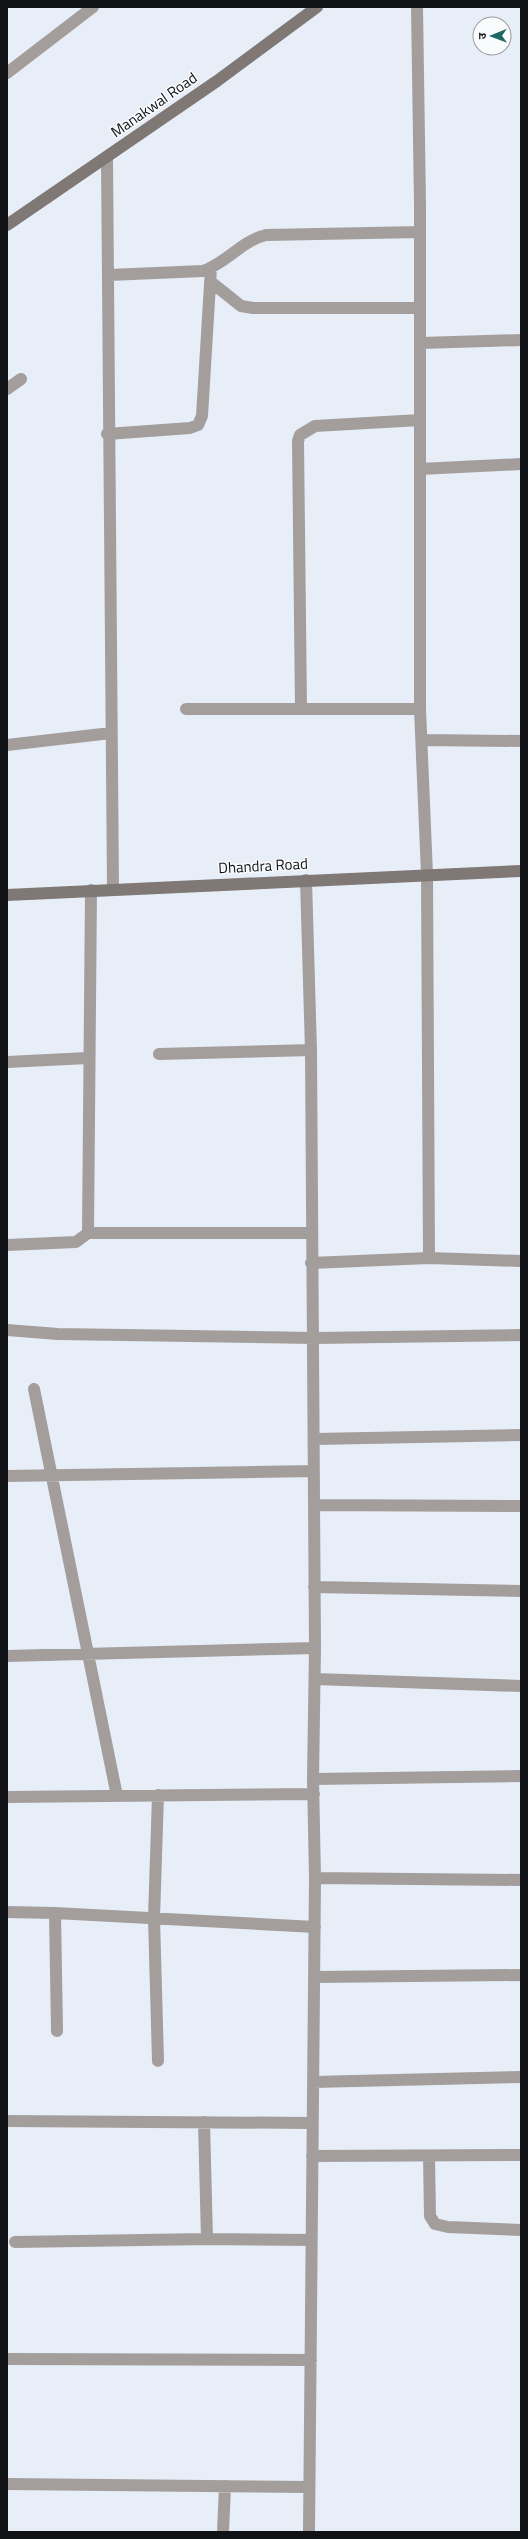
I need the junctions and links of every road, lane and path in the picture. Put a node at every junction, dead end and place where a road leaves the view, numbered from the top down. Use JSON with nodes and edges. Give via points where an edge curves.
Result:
{"nodes":[{"id":1,"x":317,"y":7,"type":"edge"},
{"id":2,"x":417,"y":7,"type":"edge"},
{"id":3,"x":90,"y":8,"type":"edge"},
{"id":4,"x":7,"y":73,"type":"edge"},
{"id":5,"x":107,"y":158,"type":"junction"},
{"id":6,"x":7,"y":225,"type":"edge"},
{"id":7,"x":420,"y":232,"type":"junction"},
{"id":8,"x":211,"y":268,"type":"junction"},
{"id":9,"x":109,"y":275,"type":"junction"},
{"id":10,"x":211,"y":282,"type":"junction"},
{"id":11,"x":420,"y":308,"type":"junction"},
{"id":12,"x":521,"y":340,"type":"edge"},
{"id":13,"x":421,"y":343,"type":"junction"},
{"id":14,"x":21,"y":379,"type":"dead end"},
{"id":15,"x":7,"y":389,"type":"edge"},
{"id":16,"x":420,"y":420,"type":"junction"},
{"id":17,"x":107,"y":434,"type":"junction"},
{"id":18,"x":521,"y":464,"type":"edge"},
{"id":19,"x":420,"y":469,"type":"junction"},
{"id":20,"x":301,"y":708,"type":"junction"},
{"id":21,"x":186,"y":709,"type":"dead end"},
{"id":22,"x":420,"y":709,"type":"junction"},
{"id":23,"x":111,"y":733,"type":"junction"},
{"id":24,"x":423,"y":740,"type":"junction"},
{"id":25,"x":521,"y":741,"type":"edge"},
{"id":26,"x":7,"y":745,"type":"edge"},
{"id":27,"x":521,"y":871,"type":"edge"},
{"id":28,"x":427,"y":874,"type":"junction"},
{"id":29,"x":306,"y":880,"type":"junction"},
{"id":30,"x":113,"y":889,"type":"junction"},
{"id":31,"x":91,"y":890,"type":"junction"},
{"id":32,"x":7,"y":895,"type":"edge"},
{"id":33,"x":311,"y":1050,"type":"junction"},
{"id":34,"x":158,"y":1054,"type":"dead end"},
{"id":35,"x":88,"y":1058,"type":"junction"},
{"id":36,"x":7,"y":1062,"type":"edge"},
{"id":37,"x":311,"y":1232,"type":"junction"},
{"id":38,"x":88,"y":1233,"type":"junction"},
{"id":39,"x":7,"y":1245,"type":"edge"},
{"id":40,"x":429,"y":1258,"type":"junction"},
{"id":41,"x":521,"y":1261,"type":"edge"},
{"id":42,"x":311,"y":1263,"type":"junction"},
{"id":43,"x":7,"y":1330,"type":"edge"},
{"id":44,"x":521,"y":1335,"type":"edge"},
{"id":45,"x":314,"y":1338,"type":"junction"},
{"id":46,"x":34,"y":1389,"type":"dead end"},
{"id":47,"x":521,"y":1435,"type":"edge"},
{"id":48,"x":314,"y":1439,"type":"junction"},
{"id":49,"x":314,"y":1471,"type":"junction"},
{"id":50,"x":50,"y":1474,"type":"junction"},
{"id":51,"x":7,"y":1476,"type":"edge"},
{"id":52,"x":314,"y":1505,"type":"junction"},
{"id":53,"x":521,"y":1506,"type":"edge"},
{"id":54,"x":314,"y":1587,"type":"junction"},
{"id":55,"x":521,"y":1591,"type":"edge"},
{"id":56,"x":315,"y":1648,"type":"junction"},
{"id":57,"x":87,"y":1652,"type":"junction"},
{"id":58,"x":7,"y":1656,"type":"edge"},
{"id":59,"x":315,"y":1679,"type":"junction"},
{"id":60,"x":521,"y":1686,"type":"edge"},
{"id":61,"x":521,"y":1776,"type":"edge"},
{"id":62,"x":313,"y":1779,"type":"junction"},
{"id":63,"x":314,"y":1794,"type":"junction"},
{"id":64,"x":158,"y":1795,"type":"junction"},
{"id":65,"x":117,"y":1796,"type":"junction"},
{"id":66,"x":7,"y":1798,"type":"edge"},
{"id":67,"x":315,"y":1878,"type":"junction"},
{"id":68,"x":521,"y":1880,"type":"edge"},
{"id":69,"x":7,"y":1912,"type":"edge"},
{"id":70,"x":55,"y":1912,"type":"junction"},
{"id":71,"x":154,"y":1918,"type":"junction"},
{"id":72,"x":315,"y":1927,"type":"junction"},
{"id":73,"x":521,"y":1975,"type":"edge"},
{"id":74,"x":314,"y":1977,"type":"junction"},
{"id":75,"x":57,"y":2031,"type":"dead end"},
{"id":76,"x":158,"y":2061,"type":"dead end"},
{"id":77,"x":521,"y":2077,"type":"edge"},
{"id":78,"x":313,"y":2082,"type":"junction"},
{"id":79,"x":7,"y":2121,"type":"edge"},
{"id":80,"x":204,"y":2122,"type":"junction"},
{"id":81,"x":312,"y":2123,"type":"junction"},
{"id":82,"x":521,"y":2155,"type":"edge"},
{"id":83,"x":312,"y":2156,"type":"junction"},
{"id":84,"x":429,"y":2156,"type":"junction"},
{"id":85,"x":521,"y":2230,"type":"edge"},
{"id":86,"x":207,"y":2239,"type":"junction"},
{"id":87,"x":311,"y":2240,"type":"junction"},
{"id":88,"x":15,"y":2242,"type":"dead end"},
{"id":89,"x":7,"y":2358,"type":"edge"},
{"id":90,"x":311,"y":2360,"type":"junction"},
{"id":91,"x":7,"y":2484,"type":"edge"},
{"id":92,"x":225,"y":2486,"type":"junction"},
{"id":93,"x":308,"y":2486,"type":"junction"},
{"id":94,"x":223,"y":2532,"type":"edge"},
{"id":95,"x":309,"y":2532,"type":"edge"}],
"edges":[{"from":1,"to":5,"type":"street","name":"Manakwal Road"},
{"from":2,"to":7,"type":"street"},
{"from":3,"to":4,"type":"street"},
{"from":5,"to":6,"type":"street","name":"Manakwal Road"},
{"from":5,"to":9,"type":"street"},
{"from":7,"to":8,"type":"street","via":[[266,235],[247,242]]},
{"from":7,"to":11,"type":"street"},
{"from":8,"to":9,"type":"street","via":[[193,272]]},
{"from":8,"to":10,"type":"street"},
{"from":9,"to":17,"type":"street"},
{"from":10,"to":11,"type":"street","via":[[241,306],[253,308]]},
{"from":10,"to":17,"type":"street","via":[[206,384],[202,416],[198,424],[190,428]]},
{"from":11,"to":13,"type":"street"},
{"from":12,"to":13,"type":"street"},
{"from":13,"to":16,"type":"street"},
{"from":14,"to":15,"type":"street"},
{"from":16,"to":19,"type":"street"},
{"from":16,"to":20,"type":"street","via":[[315,426],[300,435],[298,441]]},
{"from":17,"to":23,"type":"street"},
{"from":18,"to":19,"type":"street"},
{"from":19,"to":22,"type":"street"},
{"from":20,"to":21,"type":"street"},
{"from":20,"to":22,"type":"street"},
{"from":22,"to":24,"type":"street"},
{"from":23,"to":26,"type":"street"},
{"from":23,"to":30,"type":"street"},
{"from":24,"to":25,"type":"street"},
{"from":24,"to":28,"type":"street"},
{"from":27,"to":28,"type":"street","name":"Dhandra Road"},
{"from":28,"to":29,"type":"street","name":"Dhandra Road"},
{"from":28,"to":40,"type":"street"},
{"from":29,"to":30,"type":"street","name":"Dhandra Road"},
{"from":29,"to":33,"type":"street"},
{"from":30,"to":31,"type":"street","name":"Dhandra Road"},
{"from":31,"to":32,"type":"street","name":"Dhandra Road"},
{"from":31,"to":35,"type":"street"},
{"from":33,"to":34,"type":"street"},
{"from":33,"to":37,"type":"street"},
{"from":35,"to":36,"type":"street"},
{"from":35,"to":38,"type":"street"},
{"from":37,"to":38,"type":"street"},
{"from":37,"to":42,"type":"street"},
{"from":38,"to":39,"type":"street","via":[[76,1242]]},
{"from":40,"to":41,"type":"street"},
{"from":40,"to":42,"type":"street"},
{"from":42,"to":45,"type":"street"},
{"from":43,"to":45,"type":"street","via":[[73,1334]]},
{"from":44,"to":45,"type":"street"},
{"from":45,"to":48,"type":"street"},
{"from":46,"to":50,"type":"street"},
{"from":47,"to":48,"type":"street"},
{"from":48,"to":49,"type":"street"},
{"from":49,"to":50,"type":"street"},
{"from":49,"to":52,"type":"street"},
{"from":50,"to":51,"type":"street"},
{"from":50,"to":57,"type":"street"},
{"from":52,"to":53,"type":"street"},
{"from":52,"to":54,"type":"street"},
{"from":54,"to":55,"type":"street"},
{"from":54,"to":56,"type":"street"},
{"from":56,"to":57,"type":"street"},
{"from":56,"to":59,"type":"street"},
{"from":57,"to":58,"type":"street"},
{"from":57,"to":65,"type":"street"},
{"from":59,"to":60,"type":"street"},
{"from":59,"to":62,"type":"street"},
{"from":61,"to":62,"type":"street"},
{"from":62,"to":63,"type":"street"},
{"from":63,"to":64,"type":"street"},
{"from":63,"to":67,"type":"street"},
{"from":64,"to":65,"type":"street"},
{"from":64,"to":71,"type":"street"},
{"from":65,"to":66,"type":"street"},
{"from":67,"to":68,"type":"street"},
{"from":67,"to":72,"type":"street"},
{"from":69,"to":70,"type":"street"},
{"from":70,"to":71,"type":"street"},
{"from":70,"to":75,"type":"street"},
{"from":71,"to":72,"type":"street"},
{"from":71,"to":76,"type":"street"},
{"from":72,"to":74,"type":"street"},
{"from":73,"to":74,"type":"street"},
{"from":74,"to":78,"type":"street"},
{"from":77,"to":78,"type":"street"},
{"from":78,"to":81,"type":"street"},
{"from":79,"to":80,"type":"street"},
{"from":80,"to":81,"type":"street"},
{"from":80,"to":86,"type":"street"},
{"from":81,"to":83,"type":"street"},
{"from":82,"to":84,"type":"street"},
{"from":83,"to":84,"type":"street"},
{"from":83,"to":87,"type":"street"},
{"from":84,"to":85,"type":"street","via":[[430,2216],[435,2224],[448,2227]]},
{"from":86,"to":87,"type":"street"},
{"from":86,"to":88,"type":"street"},
{"from":87,"to":90,"type":"street"},
{"from":89,"to":90,"type":"street"},
{"from":90,"to":93,"type":"street"},
{"from":91,"to":92,"type":"street"},
{"from":92,"to":93,"type":"street"},
{"from":92,"to":94,"type":"street"},
{"from":93,"to":95,"type":"street"}]}
